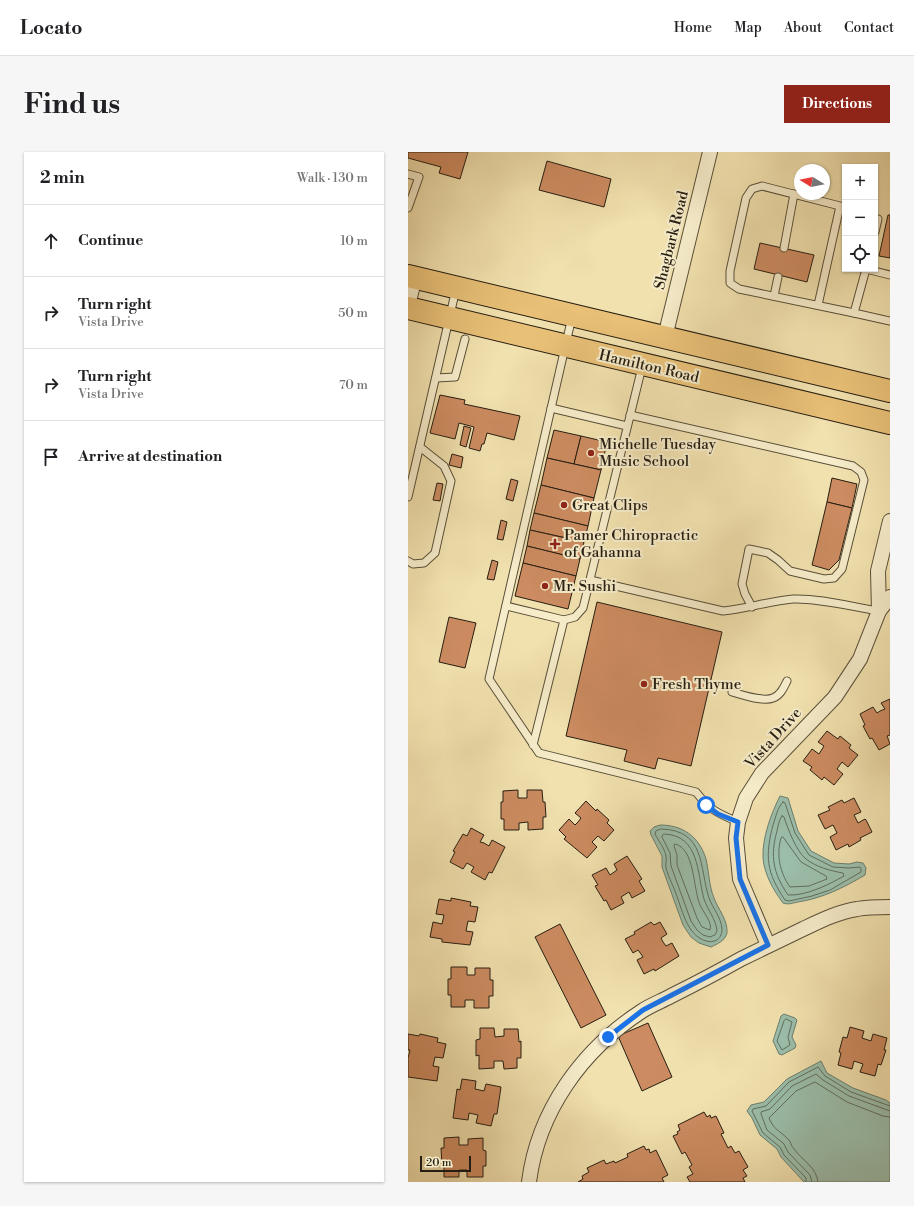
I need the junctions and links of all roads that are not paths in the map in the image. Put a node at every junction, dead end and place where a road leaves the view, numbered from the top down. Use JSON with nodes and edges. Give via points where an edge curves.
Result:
{"nodes":[{"id":1,"x":710,"y":152,"type":"edge"},
{"id":2,"x":408,"y":174,"type":"edge"},
{"id":3,"x":794,"y":194,"type":"joint"},
{"id":4,"x":817,"y":200,"type":"edge"},
{"id":5,"x":408,"y":208,"type":"edge"},
{"id":6,"x":784,"y":248,"type":"dead end"},
{"id":7,"x":865,"y":272,"type":"edge"},
{"id":8,"x":878,"y":272,"type":"edge"},
{"id":9,"x":890,"y":275,"type":"edge"},
{"id":10,"x":412,"y":276,"type":"edge"},
{"id":11,"x":778,"y":278,"type":"dead end"},
{"id":12,"x":457,"y":287,"type":"junction"},
{"id":13,"x":774,"y":296,"type":"junction"},
{"id":14,"x":818,"y":305,"type":"junction"},
{"id":15,"x":408,"y":306,"type":"edge"},
{"id":16,"x":854,"y":313,"type":"junction"},
{"id":17,"x":572,"y":315,"type":"junction"},
{"id":18,"x":450,"y":318,"type":"junction"},
{"id":19,"x":890,"y":321,"type":"edge"},
{"id":20,"x":665,"y":337,"type":"junction"},
{"id":21,"x":465,"y":339,"type":"dead end"},
{"id":22,"x":565,"y":346,"type":"junction"},
{"id":23,"x":643,"y":365,"type":"junction"},
{"id":24,"x":436,"y":378,"type":"junction"},
{"id":25,"x":890,"y":391,"type":"edge"},
{"id":26,"x":551,"y":408,"type":"junction"},
{"id":27,"x":630,"y":415,"type":"junction"},
{"id":28,"x":890,"y":423,"type":"edge"},
{"id":29,"x":627,"y":426,"type":"junction"},
{"id":30,"x":420,"y":448,"type":"junction"},
{"id":31,"x":408,"y":498,"type":"edge"},
{"id":32,"x":890,"y":521,"type":"edge"},
{"id":33,"x":408,"y":560,"type":"edge"},
{"id":34,"x":590,"y":580,"type":"junction"},
{"id":35,"x":890,"y":597,"type":"edge"},
{"id":36,"x":506,"y":606,"type":"junction"},
{"id":37,"x":752,"y":607,"type":"junction"},
{"id":38,"x":879,"y":611,"type":"junction"},
{"id":39,"x":564,"y":620,"type":"junction"},
{"id":40,"x":787,"y":680,"type":"dead end"},
{"id":41,"x":732,"y":692,"type":"dead end"},
{"id":42,"x":533,"y":745,"type":"junction"},
{"id":43,"x":738,"y":822,"type":"junction"},
{"id":44,"x":890,"y":907,"type":"edge"},
{"id":45,"x":768,"y":945,"type":"junction"},
{"id":46,"x":529,"y":1182,"type":"edge"}],
"edges":[{"from":1,"to":20,"type":"street","name":"Shagbark Road"},
{"from":2,"to":5,"type":"lane","via":[[419,177]]},
{"from":3,"to":6,"type":"lane"},
{"from":3,"to":13,"type":"lane","via":[[762,186],[752,189],[746,198],[730,271],[730,283],[739,289]]},
{"from":4,"to":14,"type":"lane","via":[[840,206]]},
{"from":7,"to":16,"type":"lane"},
{"from":8,"to":9,"type":"lane"},
{"from":10,"to":12,"type":"main road"},
{"from":10,"to":15,"type":"street"},
{"from":11,"to":13,"type":"lane"},
{"from":12,"to":17,"type":"main road"},
{"from":12,"to":18,"type":"lane"},
{"from":13,"to":14,"type":"lane"},
{"from":14,"to":16,"type":"lane"},
{"from":15,"to":18,"type":"main road","name":"Hamilton Road"},
{"from":16,"to":19,"type":"lane"},
{"from":17,"to":20,"type":"main road"},
{"from":17,"to":22,"type":"lane"},
{"from":18,"to":22,"type":"main road","name":"Hamilton Road"},
{"from":18,"to":24,"type":"lane"},
{"from":20,"to":25,"type":"main road"},
{"from":21,"to":24,"type":"lane","via":[[455,377]]},
{"from":22,"to":23,"type":"main road","name":"Hamilton Road"},
{"from":22,"to":26,"type":"lane"},
{"from":23,"to":27,"type":"lane"},
{"from":23,"to":28,"type":"main road","name":"Hamilton Road"},
{"from":24,"to":30,"type":"lane"},
{"from":26,"to":29,"type":"lane"},
{"from":26,"to":36,"type":"lane"},
{"from":27,"to":29,"type":"lane"},
{"from":27,"to":37,"type":"lane","via":[[853,466],[861,472],[864,480],[842,569],[834,578],[824,579],[790,571],[768,553],[749,549],[742,584],[744,594]]},
{"from":29,"to":34,"type":"lane"},
{"from":30,"to":31,"type":"lane"},
{"from":30,"to":33,"type":"lane","via":[[444,466],[451,481],[435,553],[424,563],[413,564]]},
{"from":32,"to":38,"type":"street","name":"Vista Drive","via":[[878,571]]},
{"from":34,"to":37,"type":"lane","via":[[723,612]]},
{"from":34,"to":39,"type":"lane","via":[[583,608],[576,617]]},
{"from":35,"to":38,"type":"street","name":"Vista Drive"},
{"from":36,"to":39,"type":"lane"},
{"from":36,"to":42,"type":"lane","via":[[489,679]]},
{"from":37,"to":38,"type":"lane","via":[[793,599]]},
{"from":38,"to":43,"type":"street","name":"Vista Drive","via":[[860,659],[835,697],[762,773],[746,798]]},
{"from":39,"to":42,"type":"lane"},
{"from":40,"to":41,"type":"lane","via":[[782,691],[773,698],[760,699]]},
{"from":42,"to":43,"type":"lane","via":[[539,753],[696,792],[706,805],[718,814]]},
{"from":43,"to":45,"type":"street","name":"Vista Drive","via":[[736,838],[740,879]]},
{"from":44,"to":45,"type":"street","via":[[856,909],[837,914]]},
{"from":45,"to":46,"type":"street","via":[[643,1010],[595,1049],[572,1076],[548,1116],[537,1143]]}]}
